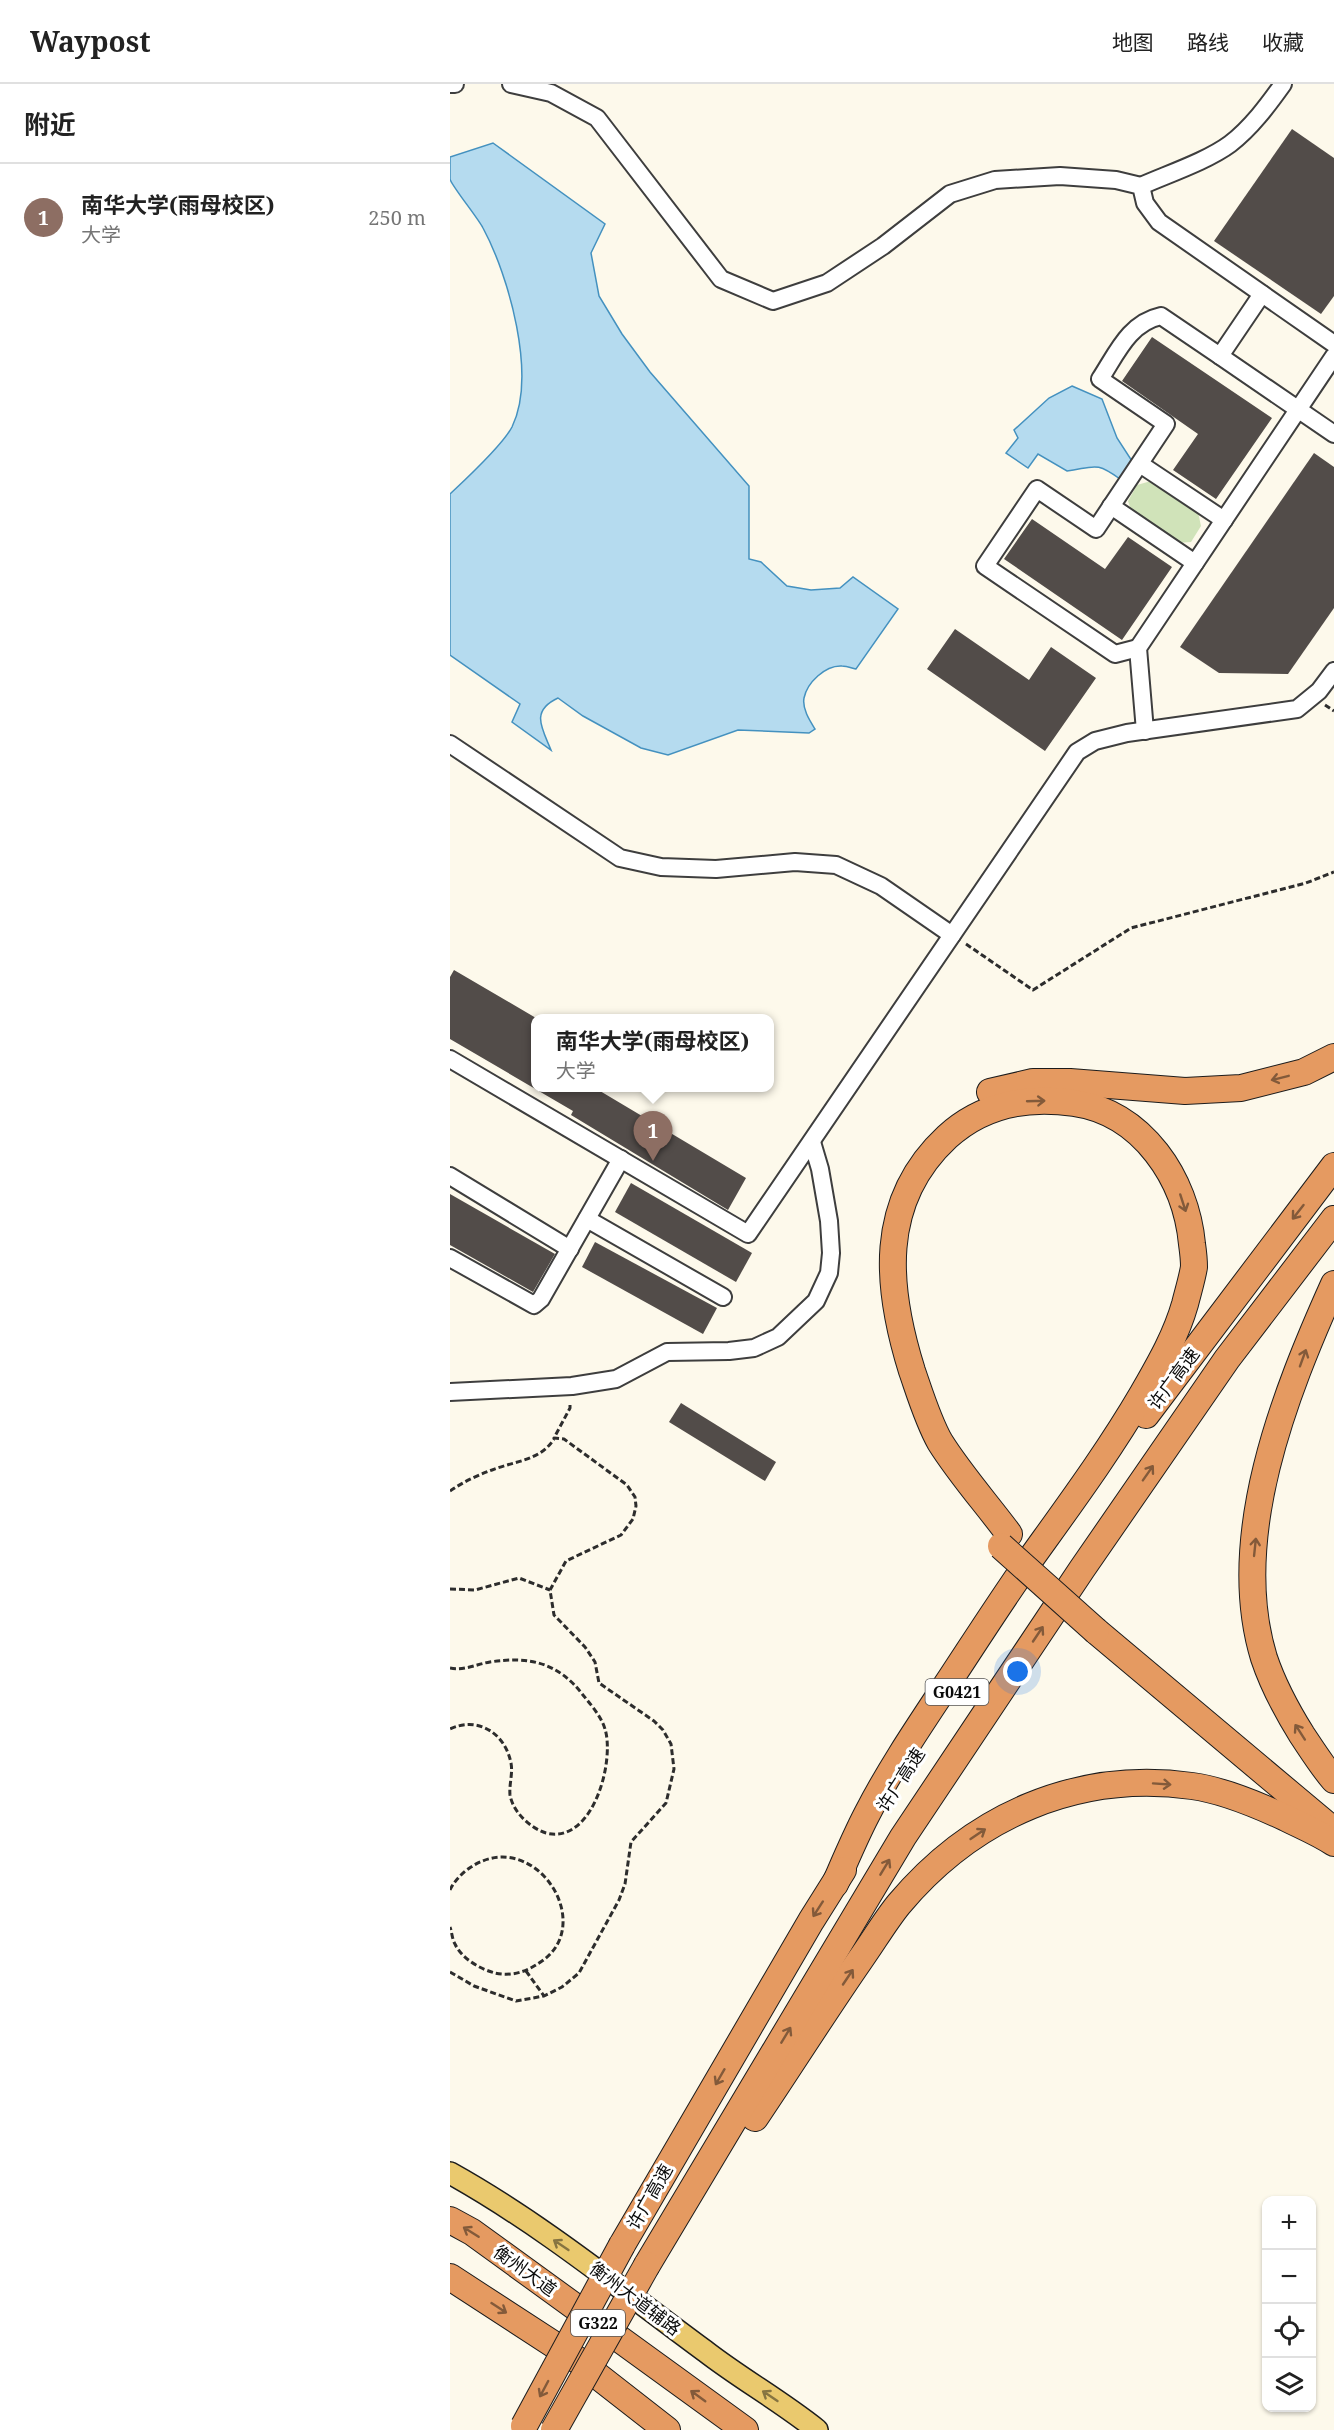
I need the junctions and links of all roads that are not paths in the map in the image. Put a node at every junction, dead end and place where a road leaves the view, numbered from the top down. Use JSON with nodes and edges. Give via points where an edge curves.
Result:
{"nodes":[{"id":1,"x":450,"y":84,"type":"edge"},
{"id":2,"x":455,"y":84,"type":"edge"},
{"id":3,"x":511,"y":84,"type":"edge"},
{"id":4,"x":1283,"y":84,"type":"edge"},
{"id":5,"x":1141,"y":186,"type":"junction"},
{"id":6,"x":1262,"y":294,"type":"junction"},
{"id":7,"x":1334,"y":344,"type":"edge"},
{"id":8,"x":1220,"y":356,"type":"junction"},
{"id":9,"x":1334,"y":356,"type":"edge"},
{"id":10,"x":1298,"y":409,"type":"junction"},
{"id":11,"x":1334,"y":434,"type":"edge"},
{"id":12,"x":1140,"y":464,"type":"junction"},
{"id":13,"x":1111,"y":506,"type":"junction"},
{"id":14,"x":1224,"y":520,"type":"junction"},
{"id":15,"x":1195,"y":563,"type":"junction"},
{"id":16,"x":1138,"y":648,"type":"junction"},
{"id":17,"x":1334,"y":671,"type":"edge"},
{"id":18,"x":1145,"y":731,"type":"junction"},
{"id":19,"x":450,"y":744,"type":"edge"},
{"id":20,"x":952,"y":934,"type":"junction"},
{"id":21,"x":1334,"y":1057,"type":"edge"},
{"id":22,"x":450,"y":1059,"type":"edge"},
{"id":23,"x":812,"y":1142,"type":"junction"},
{"id":24,"x":621,"y":1159,"type":"junction"},
{"id":25,"x":1334,"y":1166,"type":"edge"},
{"id":26,"x":450,"y":1176,"type":"edge"},
{"id":27,"x":587,"y":1219,"type":"junction"},
{"id":28,"x":1334,"y":1219,"type":"edge"},
{"id":29,"x":570,"y":1249,"type":"junction"},
{"id":30,"x":450,"y":1258,"type":"edge"},
{"id":31,"x":1334,"y":1284,"type":"edge"},
{"id":32,"x":723,"y":1297,"type":"dead end"},
{"id":33,"x":450,"y":1392,"type":"edge"},
{"id":34,"x":1005,"y":1540,"type":"junction"},
{"id":35,"x":1100,"y":1625,"type":"junction"},
{"id":36,"x":1334,"y":1780,"type":"edge"},
{"id":37,"x":1334,"y":1808,"type":"edge"},
{"id":38,"x":1334,"y":1831,"type":"edge"},
{"id":39,"x":1334,"y":1843,"type":"edge"},
{"id":40,"x":835,"y":1884,"type":"junction"},
{"id":41,"x":450,"y":2173,"type":"edge"},
{"id":42,"x":450,"y":2220,"type":"edge"},
{"id":43,"x":652,"y":2269,"type":"junction"},
{"id":44,"x":450,"y":2277,"type":"edge"},
{"id":45,"x":523,"y":2428,"type":"edge"},
{"id":46,"x":554,"y":2430,"type":"edge"},
{"id":47,"x":570,"y":2430,"type":"edge"},
{"id":48,"x":667,"y":2430,"type":"edge"},
{"id":49,"x":745,"y":2430,"type":"edge"},
{"id":50,"x":817,"y":2430,"type":"edge"}],
"edges":[{"from":1,"to":2,"type":"lane"},
{"from":3,"to":5,"type":"lane","via":[[551,93],[597,118],[721,279],[773,301],[827,283],[950,194],[995,180],[1060,176]]},
{"from":4,"to":5,"type":"lane","via":[[1267,107],[1230,144]]},
{"from":5,"to":6,"type":"lane","via":[[1145,203],[1159,222]]},
{"from":6,"to":7,"type":"lane"},
{"from":6,"to":8,"type":"lane"},
{"from":8,"to":10,"type":"lane"},
{"from":8,"to":12,"type":"lane","via":[[1161,316],[1136,325],[1100,379],[1166,424]]},
{"from":9,"to":10,"type":"lane"},
{"from":10,"to":11,"type":"lane"},
{"from":10,"to":14,"type":"lane"},
{"from":12,"to":13,"type":"lane"},
{"from":12,"to":14,"type":"lane"},
{"from":13,"to":15,"type":"lane"},
{"from":13,"to":16,"type":"lane","via":[[1096,529],[1037,489],[985,566],[1115,654]]},
{"from":14,"to":15,"type":"lane"},
{"from":15,"to":16,"type":"lane"},
{"from":16,"to":18,"type":"lane"},
{"from":17,"to":18,"type":"lane","via":[[1319,691],[1297,709]]},
{"from":18,"to":20,"type":"lane","via":[[1095,741],[1077,752]]},
{"from":19,"to":20,"type":"lane","via":[[620,858],[683,868],[795,862],[836,865],[881,886]]},
{"from":20,"to":23,"type":"lane"},
{"from":21,"to":34,"type":"highway","one_way":true,"via":[[1304,1072],[1241,1088],[1185,1092],[1033,1082],[987,1093],[932,1129],[908,1159],[889,1192],[881,1227],[878,1267],[888,1338],[901,1387],[939,1467]]},
{"from":22,"to":24,"type":"lane"},
{"from":23,"to":24,"type":"lane","via":[[748,1234]]},
{"from":23,"to":33,"type":"lane","via":[[827,1211],[829,1273],[816,1301],[778,1337],[754,1348],[667,1352],[616,1379],[570,1386]]},
{"from":24,"to":27,"type":"lane"},
{"from":25,"to":40,"type":"highway","name":"许广高速","number":"G0421","one_way":true,"via":[[1101,1476]]},
{"from":26,"to":29,"type":"lane"},
{"from":27,"to":29,"type":"lane"},
{"from":27,"to":32,"type":"lane"},
{"from":43,"to":28,"type":"highway","name":"许广高速","number":"G0421","one_way":true,"via":[[910,1827],[1221,1368]]},
{"from":29,"to":30,"type":"lane","via":[[542,1299],[534,1305]]},
{"from":36,"to":31,"type":"highway","one_way":true,"via":[[1285,1708],[1264,1657],[1255,1608],[1254,1554],[1260,1503],[1284,1411]]},
{"from":34,"to":35,"type":"highway"},
{"from":34,"to":40,"type":"highway","one_way":true,"via":[[939,1440],[919,1392],[901,1336],[892,1276],[895,1226],[905,1194],[923,1162],[974,1117],[1004,1104],[1075,1103],[1109,1112],[1139,1133],[1162,1160],[1179,1190],[1190,1224],[1194,1265],[1184,1308],[1165,1355],[1119,1435],[920,1725],[867,1814]]},
{"from":35,"to":37,"type":"highway"},
{"from":35,"to":38,"type":"highway"},
{"from":43,"to":39,"type":"highway","one_way":true,"via":[[898,1905],[958,1848],[991,1826],[1036,1802],[1083,1789],[1131,1782],[1194,1786],[1258,1805]]},
{"from":40,"to":45,"type":"highway","name":"许广高速","number":"G0421","one_way":true,"bridge":true,"via":[[622,2245]]},
{"from":50,"to":41,"type":"main road","name":"衡州大道辅路","one_way":true,"via":[[571,2252]]},
{"from":49,"to":42,"type":"highway","name":"衡州大道","number":"G322","one_way":true},
{"from":43,"to":46,"type":"highway","name":"许广高速","number":"G0421","bridge":true},
{"from":43,"to":47,"type":"highway"},
{"from":44,"to":48,"type":"highway","number":"G322","one_way":true,"via":[[576,2359]]}]}
